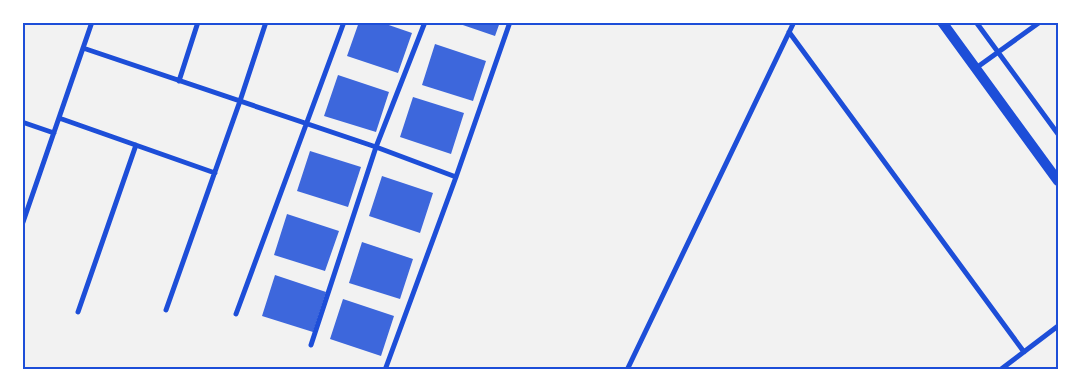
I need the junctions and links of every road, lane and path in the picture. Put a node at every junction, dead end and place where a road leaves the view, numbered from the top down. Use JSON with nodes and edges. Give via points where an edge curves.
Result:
{"nodes":[{"id":1,"x":198,"y":22,"type":"edge"},
{"id":2,"x":266,"y":22,"type":"edge"},
{"id":3,"x":344,"y":22,"type":"edge"},
{"id":4,"x":424,"y":22,"type":"edge"},
{"id":5,"x":510,"y":22,"type":"edge"},
{"id":6,"x":794,"y":22,"type":"edge"},
{"id":7,"x":942,"y":22,"type":"edge"},
{"id":8,"x":976,"y":22,"type":"edge"},
{"id":9,"x":1040,"y":22,"type":"edge"},
{"id":10,"x":91,"y":23,"type":"edge"},
{"id":11,"x":790,"y":32,"type":"junction"},
{"id":12,"x":83,"y":48,"type":"junction"},
{"id":13,"x":998,"y":52,"type":"junction"},
{"id":14,"x":976,"y":68,"type":"junction"},
{"id":15,"x":179,"y":80,"type":"junction"},
{"id":16,"x":240,"y":102,"type":"junction"},
{"id":17,"x":59,"y":118,"type":"junction"},
{"id":18,"x":22,"y":122,"type":"edge"},
{"id":19,"x":306,"y":124,"type":"junction"},
{"id":20,"x":54,"y":133,"type":"junction"},
{"id":21,"x":1058,"y":134,"type":"edge"},
{"id":22,"x":136,"y":145,"type":"junction"},
{"id":23,"x":376,"y":147,"type":"junction"},
{"id":24,"x":214,"y":173,"type":"junction"},
{"id":25,"x":456,"y":177,"type":"junction"},
{"id":26,"x":1058,"y":181,"type":"edge"},
{"id":27,"x":22,"y":225,"type":"edge"},
{"id":28,"x":166,"y":310,"type":"dead end"},
{"id":29,"x":78,"y":312,"type":"dead end"},
{"id":30,"x":236,"y":314,"type":"dead end"},
{"id":31,"x":1058,"y":326,"type":"edge"},
{"id":32,"x":311,"y":345,"type":"dead end"},
{"id":33,"x":1024,"y":352,"type":"junction"},
{"id":34,"x":385,"y":370,"type":"edge"},
{"id":35,"x":627,"y":370,"type":"edge"},
{"id":36,"x":1000,"y":370,"type":"edge"}],
"edges":[{"from":1,"to":15,"type":"street"},
{"from":2,"to":16,"type":"street"},
{"from":3,"to":19,"type":"street"},
{"from":4,"to":23,"type":"street"},
{"from":5,"to":25,"type":"street"},
{"from":6,"to":11,"type":"street"},
{"from":7,"to":14,"type":"main road"},
{"from":8,"to":13,"type":"street"},
{"from":9,"to":13,"type":"street"},
{"from":10,"to":12,"type":"street"},
{"from":11,"to":33,"type":"street"},
{"from":11,"to":35,"type":"street"},
{"from":12,"to":15,"type":"street"},
{"from":12,"to":17,"type":"street"},
{"from":13,"to":14,"type":"street"},
{"from":13,"to":21,"type":"street"},
{"from":14,"to":26,"type":"main road"},
{"from":15,"to":16,"type":"street"},
{"from":16,"to":19,"type":"street"},
{"from":16,"to":24,"type":"street"},
{"from":17,"to":20,"type":"street"},
{"from":17,"to":22,"type":"street"},
{"from":18,"to":20,"type":"street"},
{"from":19,"to":23,"type":"street"},
{"from":19,"to":30,"type":"street"},
{"from":20,"to":27,"type":"street"},
{"from":22,"to":24,"type":"street"},
{"from":22,"to":29,"type":"street"},
{"from":23,"to":25,"type":"street"},
{"from":23,"to":32,"type":"street"},
{"from":24,"to":28,"type":"street"},
{"from":25,"to":34,"type":"street"},
{"from":31,"to":33,"type":"street"},
{"from":33,"to":36,"type":"street"}]}
